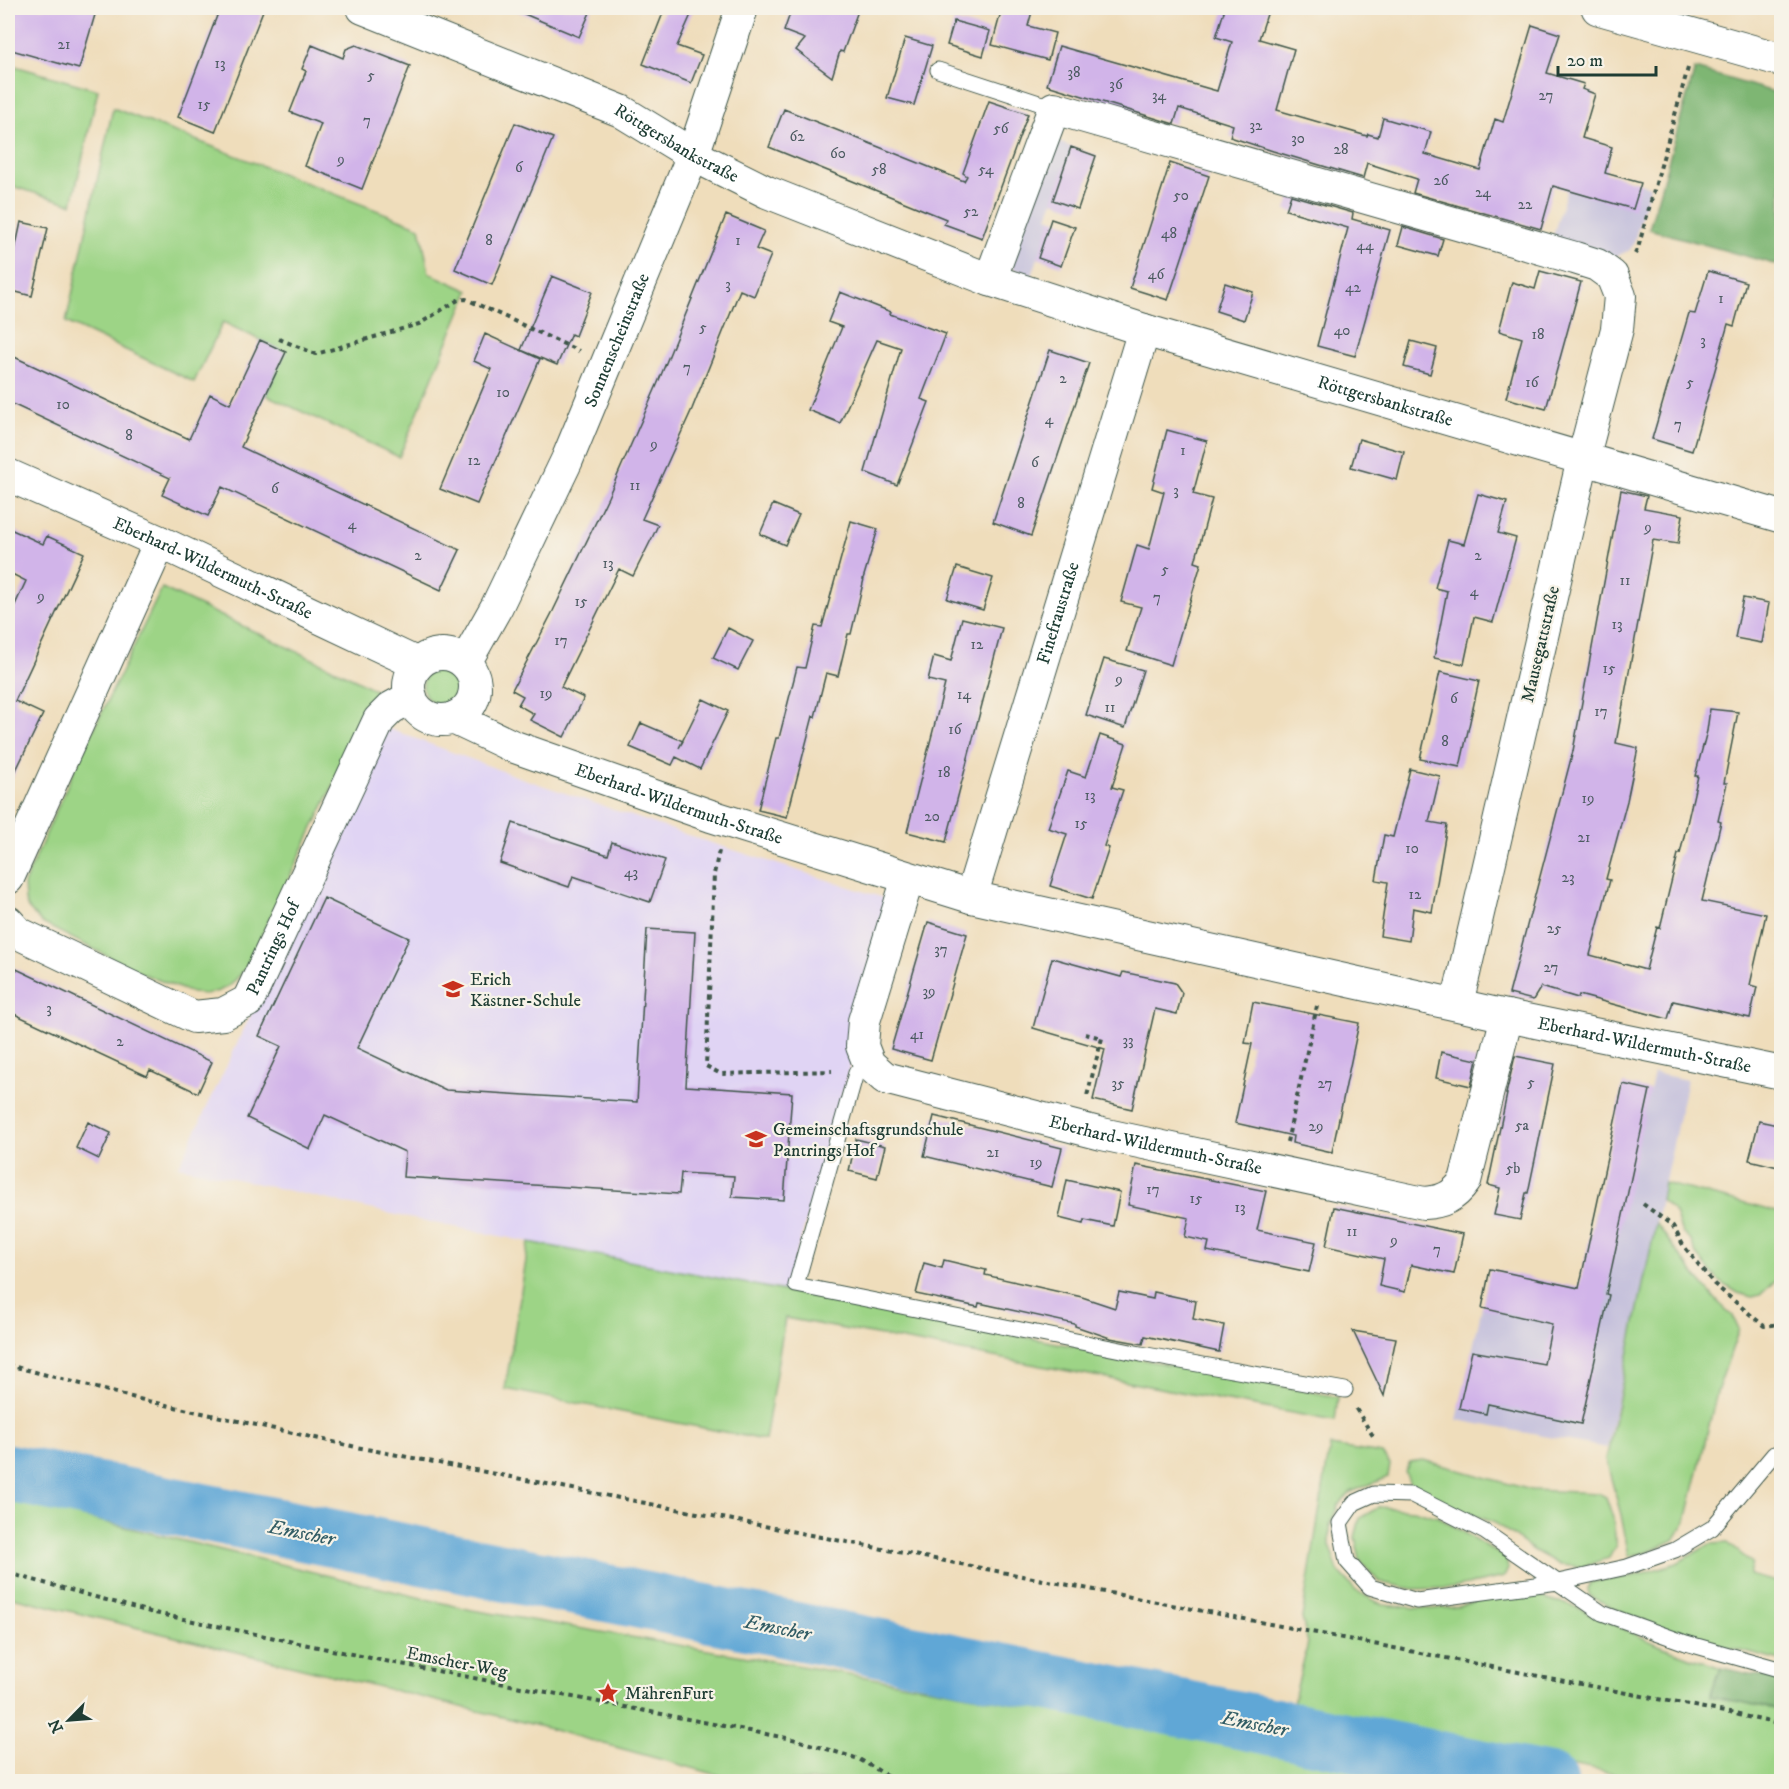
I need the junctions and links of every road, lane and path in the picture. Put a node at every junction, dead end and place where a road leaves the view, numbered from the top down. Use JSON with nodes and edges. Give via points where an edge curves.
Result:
{"nodes":[{"id":1,"x":363,"y":8,"type":"edge"},
{"id":2,"x":742,"y":8,"type":"edge"},
{"id":3,"x":1598,"y":8,"type":"edge"},
{"id":4,"x":1761,"y":8,"type":"edge"},
{"id":5,"x":1782,"y":14,"type":"edge"},
{"id":6,"x":1698,"y":36,"type":"junction"},
{"id":7,"x":1782,"y":60,"type":"edge"},
{"id":8,"x":938,"y":70,"type":"dead end"},
{"id":9,"x":1054,"y":108,"type":"junction"},
{"id":10,"x":693,"y":155,"type":"junction"},
{"id":11,"x":990,"y":280,"type":"junction"},
{"id":12,"x":1616,"y":285,"type":"junction"},
{"id":13,"x":1144,"y":330,"type":"junction"},
{"id":14,"x":279,"y":339,"type":"dead end"},
{"id":15,"x":607,"y":363,"type":"junction"},
{"id":16,"x":1583,"y":459,"type":"junction"},
{"id":17,"x":8,"y":476,"type":"edge"},
{"id":18,"x":1782,"y":517,"type":"edge"},
{"id":19,"x":160,"y":542,"type":"junction"},
{"id":20,"x":465,"y":663,"type":"junction"},
{"id":21,"x":418,"y":664,"type":"junction"},
{"id":22,"x":411,"y":697,"type":"junction"},
{"id":23,"x":453,"y":718,"type":"junction"},
{"id":24,"x":714,"y":874,"type":"dead end"},
{"id":25,"x":8,"y":878,"type":"edge"},
{"id":26,"x":909,"y":878,"type":"junction"},
{"id":27,"x":971,"y":897,"type":"junction"},
{"id":28,"x":8,"y":922,"type":"edge"},
{"id":29,"x":1324,"y":974,"type":"junction"},
{"id":30,"x":1456,"y":1004,"type":"junction"},
{"id":31,"x":1507,"y":1016,"type":"junction"},
{"id":32,"x":1085,"y":1034,"type":"dead end"},
{"id":33,"x":869,"y":1064,"type":"junction"},
{"id":34,"x":820,"y":1070,"type":"dead end"},
{"id":35,"x":1782,"y":1073,"type":"edge"},
{"id":36,"x":1080,"y":1128,"type":"junction"},
{"id":37,"x":1281,"y":1172,"type":"junction"},
{"id":38,"x":1643,"y":1204,"type":"dead end"},
{"id":39,"x":1782,"y":1324,"type":"edge"},
{"id":40,"x":8,"y":1365,"type":"edge"},
{"id":41,"x":1345,"y":1390,"type":"joint"},
{"id":42,"x":1375,"y":1439,"type":"dead end"},
{"id":43,"x":1774,"y":1454,"type":"dead end"},
{"id":44,"x":8,"y":1573,"type":"edge"},
{"id":45,"x":1558,"y":1582,"type":"junction"},
{"id":46,"x":1782,"y":1670,"type":"edge"},
{"id":47,"x":1782,"y":1725,"type":"edge"},
{"id":48,"x":898,"y":1782,"type":"edge"}],
"edges":[{"from":1,"to":10,"type":"street","name":"Röttgersbankstraße","via":[[621,111]]},
{"from":2,"to":10,"type":"street","name":"Sonnenscheinstraße"},
{"from":3,"to":6,"type":"main road"},
{"from":4,"to":5,"type":"path"},
{"from":6,"to":7,"type":"main road"},
{"from":6,"to":12,"type":"path","via":[[1638,249]]},
{"from":8,"to":9,"type":"lane"},
{"from":9,"to":11,"type":"street"},
{"from":9,"to":12,"type":"street","via":[[1575,258],[1597,265],[1612,276]]},
{"from":10,"to":11,"type":"street","name":"Röttgersbankstraße","via":[[767,192]]},
{"from":10,"to":15,"type":"street","name":"Sonnenscheinstraße"},
{"from":11,"to":13,"type":"street","name":"Röttgersbankstraße"},
{"from":12,"to":16,"type":"street","name":"Mausegattstraße","via":[[1620,296],[1617,329]]},
{"from":13,"to":16,"type":"street","name":"Röttgersbankstraße"},
{"from":13,"to":27,"type":"street","name":"Finefraustraße"},
{"from":14,"to":15,"type":"path","via":[[316,354],[419,324],[466,299]]},
{"from":15,"to":20,"type":"street","name":"Sonnenscheinstraße","via":[[567,460],[497,606]]},
{"from":16,"to":18,"type":"street","name":"Röttgersbankstraße"},
{"from":16,"to":30,"type":"street","name":"Mausegattstraße"},
{"from":17,"to":19,"type":"street","name":"Eberhard-Wildermuth-Straße"},
{"from":19,"to":21,"type":"street","name":"Eberhard-Wildermuth-Straße"},
{"from":19,"to":25,"type":"street"},
{"from":20,"to":21,"type":"street","via":[[441,654]]},
{"from":20,"to":23,"type":"street","via":[[474,677],[475,694],[467,709]]},
{"from":21,"to":22,"type":"street","via":[[410,680]]},
{"from":22,"to":23,"type":"street","via":[[420,712],[436,719]]},
{"from":22,"to":28,"type":"street","name":"Pantrings Hof","via":[[379,720],[248,1001],[223,1014],[194,1017],[18,933]]},
{"from":23,"to":26,"type":"street","name":"Eberhard-Wildermuth-Straße","via":[[512,746],[711,816]]},
{"from":24,"to":34,"type":"path","via":[[706,1066],[721,1074]]},
{"from":26,"to":27,"type":"street","name":"Eberhard-Wildermuth-Straße"},
{"from":26,"to":33,"type":"street","via":[[864,1021],[862,1046]]},
{"from":27,"to":29,"type":"street","name":"Eberhard-Wildermuth-Straße"},
{"from":29,"to":30,"type":"street","name":"Eberhard-Wildermuth-Straße"},
{"from":29,"to":37,"type":"path"},
{"from":30,"to":31,"type":"street","name":"Eberhard-Wildermuth-Straße"},
{"from":31,"to":35,"type":"street","name":"Eberhard-Wildermuth-Straße"},
{"from":31,"to":37,"type":"street","name":"Eberhard-Wildermuth-Straße","via":[[1465,1181],[1449,1198],[1424,1203]]},
{"from":32,"to":36,"type":"path","via":[[1101,1038]]},
{"from":33,"to":36,"type":"street","name":"Eberhard-Wildermuth-Straße","via":[[885,1078]]},
{"from":33,"to":41,"type":"lane","via":[[856,1073],[796,1285]]},
{"from":36,"to":37,"type":"street","name":"Eberhard-Wildermuth-Straße"},
{"from":38,"to":39,"type":"path","via":[[1673,1226],[1714,1284],[1764,1326]]},
{"from":40,"to":47,"type":"path","via":[[139,1399],[357,1447]]},
{"from":41,"to":42,"type":"path"},
{"from":43,"to":45,"type":"lane","via":[[1712,1528],[1694,1539],[1627,1567]]},
{"from":44,"to":48,"type":"path","name":"Emscher-Weg","via":[[150,1612],[357,1656],[797,1740],[859,1759]]},
{"from":45,"to":45,"type":"lane","via":[[1485,1532],[1412,1495],[1374,1494],[1354,1503],[1340,1523],[1347,1561],[1370,1587],[1417,1601]]},
{"from":45,"to":46,"type":"lane","via":[[1602,1613],[1686,1643]]}]}
